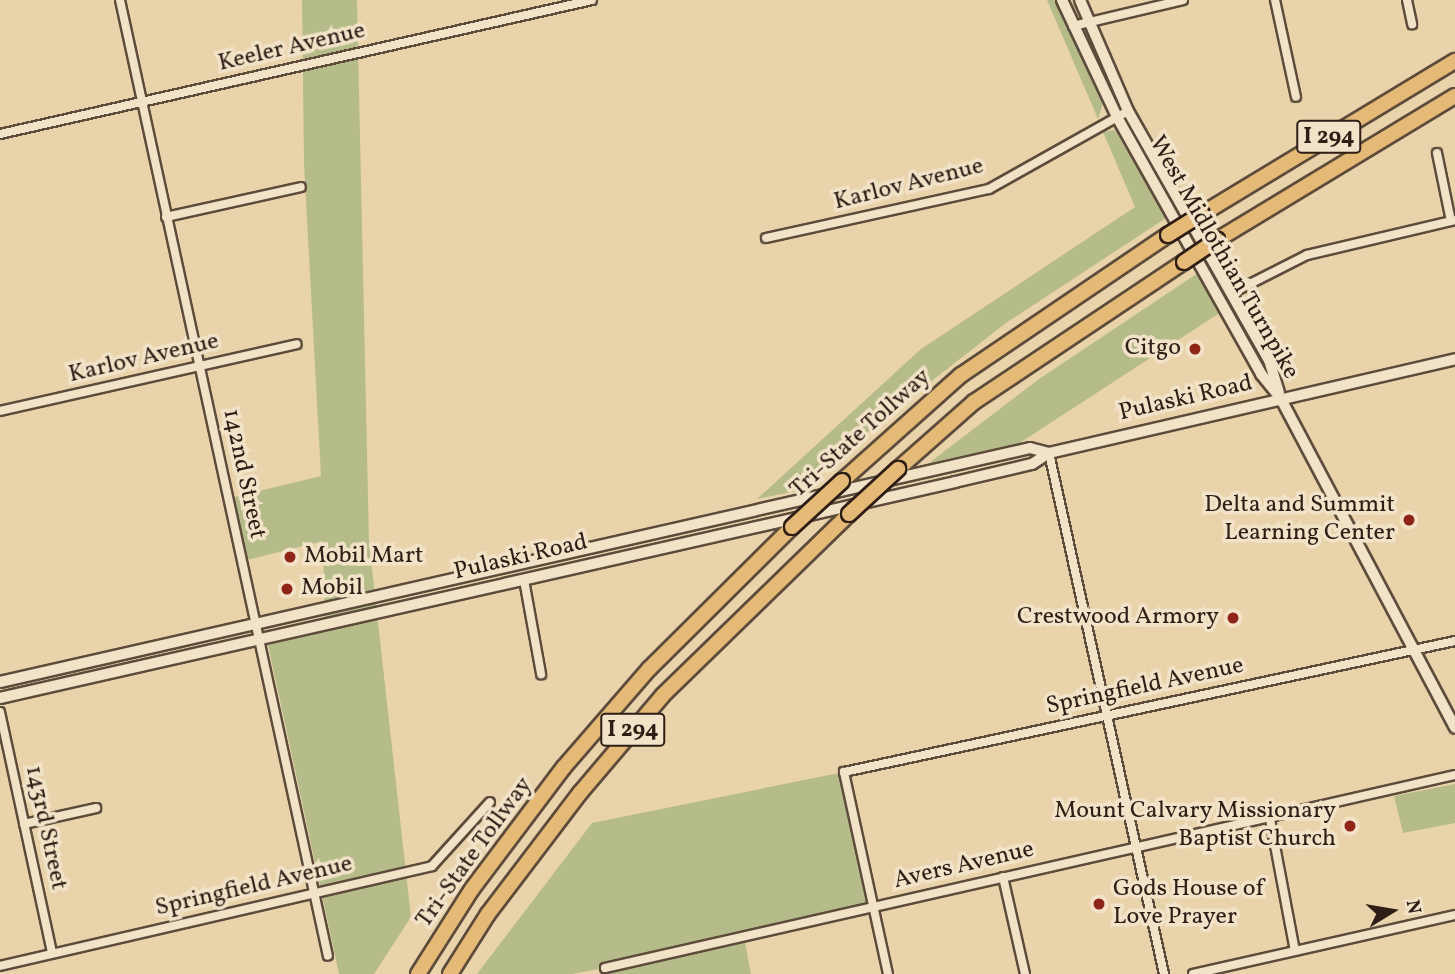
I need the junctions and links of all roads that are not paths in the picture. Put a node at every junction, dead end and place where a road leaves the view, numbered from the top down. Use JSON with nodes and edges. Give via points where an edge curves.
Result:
{"nodes":[{"id":1,"x":120,"y":0,"type":"edge"},
{"id":2,"x":592,"y":0,"type":"edge"},
{"id":3,"x":1062,"y":0,"type":"edge"},
{"id":4,"x":1080,"y":0,"type":"edge"},
{"id":5,"x":1183,"y":0,"type":"edge"},
{"id":6,"x":1275,"y":0,"type":"edge"},
{"id":7,"x":1406,"y":0,"type":"edge"},
{"id":8,"x":1089,"y":22,"type":"junction"},
{"id":9,"x":1412,"y":24,"type":"dead end"},
{"id":10,"x":1073,"y":26,"type":"junction"},
{"id":11,"x":1455,"y":61,"type":"edge"},
{"id":12,"x":1455,"y":96,"type":"edge"},
{"id":13,"x":1296,"y":97,"type":"dead end"},
{"id":14,"x":142,"y":102,"type":"junction"},
{"id":15,"x":1128,"y":111,"type":"junction"},
{"id":16,"x":1117,"y":117,"type":"junction"},
{"id":17,"x":0,"y":134,"type":"edge"},
{"id":18,"x":1437,"y":153,"type":"dead end"},
{"id":19,"x":301,"y":187,"type":"dead end"},
{"id":20,"x":166,"y":217,"type":"junction"},
{"id":21,"x":1453,"y":221,"type":"edge"},
{"id":22,"x":766,"y":238,"type":"dead end"},
{"id":23,"x":1232,"y":293,"type":"junction"},
{"id":24,"x":297,"y":344,"type":"dead end"},
{"id":25,"x":1455,"y":359,"type":"edge"},
{"id":26,"x":199,"y":366,"type":"junction"},
{"id":27,"x":1281,"y":399,"type":"junction"},
{"id":28,"x":0,"y":411,"type":"edge"},
{"id":29,"x":1049,"y":453,"type":"junction"},
{"id":30,"x":524,"y":580,"type":"junction"},
{"id":31,"x":255,"y":623,"type":"junction"},
{"id":32,"x":259,"y":639,"type":"junction"},
{"id":33,"x":1455,"y":641,"type":"edge"},
{"id":34,"x":1413,"y":649,"type":"junction"},
{"id":35,"x":541,"y":674,"type":"dead end"},
{"id":36,"x":0,"y":682,"type":"edge"},
{"id":37,"x":0,"y":698,"type":"edge"},
{"id":38,"x":0,"y":712,"type":"edge"},
{"id":39,"x":1107,"y":715,"type":"junction"},
{"id":40,"x":1455,"y":727,"type":"edge"},
{"id":41,"x":1455,"y":775,"type":"edge"},
{"id":42,"x":490,"y":802,"type":"dead end"},
{"id":43,"x":96,"y":808,"type":"dead end"},
{"id":44,"x":1270,"y":819,"type":"junction"},
{"id":45,"x":24,"y":824,"type":"junction"},
{"id":46,"x":1136,"y":847,"type":"junction"},
{"id":47,"x":1003,"y":877,"type":"junction"},
{"id":48,"x":314,"y":894,"type":"junction"},
{"id":49,"x":873,"y":907,"type":"junction"},
{"id":50,"x":1455,"y":915,"type":"edge"},
{"id":51,"x":1295,"y":951,"type":"junction"},
{"id":52,"x":52,"y":952,"type":"junction"},
{"id":53,"x":328,"y":956,"type":"dead end"},
{"id":54,"x":0,"y":966,"type":"edge"},
{"id":55,"x":605,"y":968,"type":"dead end"},
{"id":56,"x":418,"y":974,"type":"edge"},
{"id":57,"x":450,"y":974,"type":"edge"},
{"id":58,"x":888,"y":974,"type":"edge"},
{"id":59,"x":1025,"y":974,"type":"edge"},
{"id":60,"x":1164,"y":974,"type":"edge"},
{"id":61,"x":1193,"y":974,"type":"edge"}],
"edges":[{"from":1,"to":14,"type":"street","name":"142nd Street"},
{"from":2,"to":14,"type":"street","name":"Keeler Avenue"},
{"from":3,"to":10,"type":"main road","name":"West Midlothian Turnpike"},
{"from":4,"to":8,"type":"main road","name":"West Midlothian Turnpike"},
{"from":5,"to":8,"type":"street"},
{"from":6,"to":13,"type":"street"},
{"from":7,"to":9,"type":"street"},
{"from":8,"to":10,"type":"street"},
{"from":8,"to":15,"type":"main road","name":"West Midlothian Turnpike"},
{"from":10,"to":16,"type":"main road","name":"West Midlothian Turnpike"},
{"from":11,"to":56,"type":"highway","name":"Tri-State Tollway","number":"I 294","bridge":true,"via":[[1168,235],[961,375],[792,527],[649,668],[564,767],[472,889]]},
{"from":12,"to":57,"type":"highway","name":"Tri-State Tollway","number":"I 294","bridge":true,"via":[[1217,240],[974,402],[849,514],[663,695],[580,793],[488,914]]},
{"from":14,"to":17,"type":"street","name":"Keeler Avenue"},
{"from":14,"to":20,"type":"street","name":"142nd Street"},
{"from":15,"to":16,"type":"street","name":"Karlov Avenue"},
{"from":15,"to":23,"type":"main road","name":"West Midlothian Turnpike"},
{"from":16,"to":22,"type":"street","name":"Karlov Avenue","via":[[989,189]]},
{"from":16,"to":27,"type":"main road","name":"West Midlothian Turnpike","via":[[1261,374]]},
{"from":18,"to":21,"type":"street"},
{"from":19,"to":20,"type":"street"},
{"from":20,"to":26,"type":"street","name":"142nd Street"},
{"from":21,"to":23,"type":"street","via":[[1307,255]]},
{"from":23,"to":27,"type":"main road","name":"West Midlothian Turnpike","via":[[1269,360]]},
{"from":24,"to":26,"type":"street","name":"Karlov Avenue"},
{"from":25,"to":27,"type":"main road","name":"Pulaski Road"},
{"from":26,"to":28,"type":"street","name":"Karlov Avenue"},
{"from":26,"to":31,"type":"street","name":"142nd Street"},
{"from":27,"to":29,"type":"main road","name":"Pulaski Road"},
{"from":27,"to":34,"type":"main road"},
{"from":29,"to":30,"type":"main road","name":"Pulaski Road","via":[[1019,467]]},
{"from":29,"to":31,"type":"main road","name":"Pulaski Road","via":[[1030,448]]},
{"from":29,"to":39,"type":"street"},
{"from":30,"to":32,"type":"main road","name":"Pulaski Road"},
{"from":30,"to":35,"type":"street"},
{"from":31,"to":32,"type":"street","name":"142nd Street"},
{"from":31,"to":36,"type":"main road","name":"Pulaski Road"},
{"from":32,"to":37,"type":"main road","name":"Pulaski Road"},
{"from":32,"to":48,"type":"street","name":"142nd Street"},
{"from":33,"to":34,"type":"street","name":"Springfield Avenue"},
{"from":34,"to":39,"type":"street","name":"Springfield Avenue"},
{"from":34,"to":40,"type":"main road"},
{"from":38,"to":45,"type":"street","name":"143rd Street"},
{"from":39,"to":46,"type":"street"},
{"from":39,"to":49,"type":"street","name":"Springfield Avenue","via":[[844,772]]},
{"from":41,"to":44,"type":"street","name":"Avers Avenue"},
{"from":42,"to":48,"type":"street","name":"Springfield Avenue","via":[[432,866]]},
{"from":43,"to":45,"type":"street"},
{"from":44,"to":46,"type":"street","name":"Avers Avenue"},
{"from":44,"to":51,"type":"street"},
{"from":45,"to":52,"type":"street","name":"143rd Street"},
{"from":46,"to":47,"type":"street","name":"Avers Avenue"},
{"from":46,"to":60,"type":"street"},
{"from":47,"to":49,"type":"street","name":"Avers Avenue"},
{"from":47,"to":59,"type":"street"},
{"from":48,"to":52,"type":"street","name":"Springfield Avenue"},
{"from":48,"to":53,"type":"street","name":"142nd Street"},
{"from":49,"to":55,"type":"street","name":"Avers Avenue"},
{"from":49,"to":58,"type":"street"},
{"from":50,"to":51,"type":"street"},
{"from":51,"to":61,"type":"street"},
{"from":52,"to":54,"type":"street","name":"Springfield Avenue"}]}
